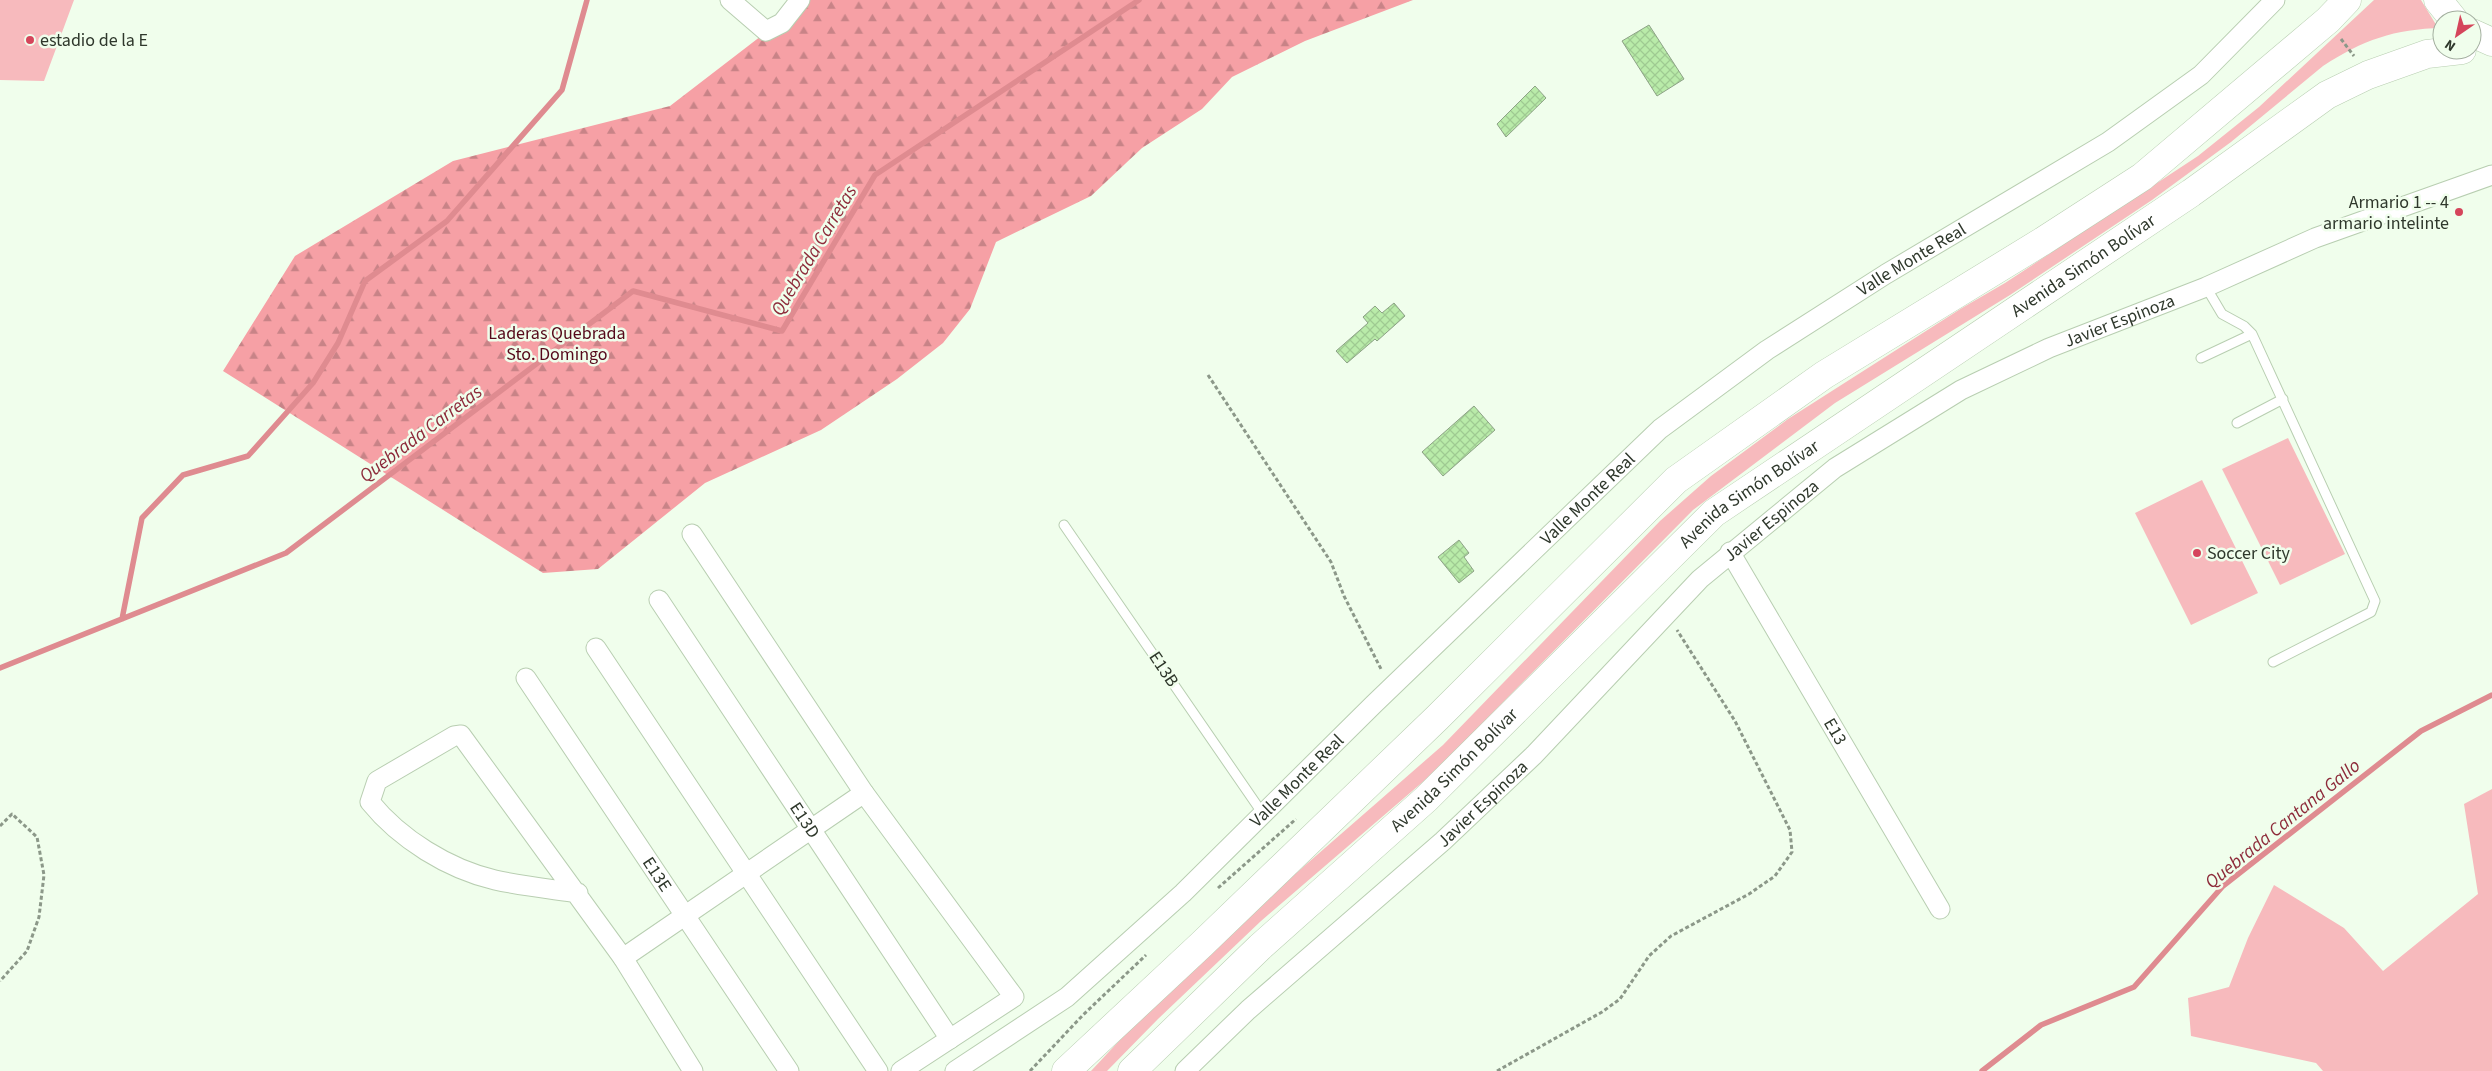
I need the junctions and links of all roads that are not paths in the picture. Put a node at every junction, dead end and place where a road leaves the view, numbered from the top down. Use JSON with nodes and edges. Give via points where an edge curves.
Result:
{"nodes":[{"id":1,"x":730,"y":0,"type":"edge"},
{"id":2,"x":800,"y":0,"type":"edge"},
{"id":3,"x":2276,"y":0,"type":"edge"},
{"id":4,"x":2347,"y":0,"type":"edge"},
{"id":5,"x":2438,"y":0,"type":"edge"},
{"id":6,"x":2446,"y":10,"type":"edge"},
{"id":7,"x":2432,"y":53,"type":"edge"},
{"id":8,"x":2492,"y":175,"type":"edge"},
{"id":9,"x":2206,"y":287,"type":"junction"},
{"id":10,"x":2252,"y":334,"type":"junction"},
{"id":11,"x":2201,"y":358,"type":"dead end"},
{"id":12,"x":2283,"y":399,"type":"junction"},
{"id":13,"x":2237,"y":423,"type":"dead end"},
{"id":14,"x":1064,"y":525,"type":"dead end"},
{"id":15,"x":692,"y":534,"type":"dead end"},
{"id":16,"x":1730,"y":552,"type":"junction"},
{"id":17,"x":659,"y":600,"type":"dead end"},
{"id":18,"x":596,"y":648,"type":"dead end"},
{"id":19,"x":2273,"y":662,"type":"dead end"},
{"id":20,"x":526,"y":678,"type":"dead end"},
{"id":21,"x":864,"y":793,"type":"junction"},
{"id":22,"x":1263,"y":814,"type":"junction"},
{"id":23,"x":811,"y":829,"type":"junction"},
{"id":24,"x":746,"y":874,"type":"junction"},
{"id":25,"x":578,"y":894,"type":"junction"},
{"id":26,"x":1940,"y":909,"type":"dead end"},
{"id":27,"x":685,"y":915,"type":"junction"},
{"id":28,"x":623,"y":958,"type":"junction"},
{"id":29,"x":950,"y":1040,"type":"junction"},
{"id":30,"x":693,"y":1071,"type":"edge"},
{"id":31,"x":789,"y":1071,"type":"edge"},
{"id":32,"x":878,"y":1071,"type":"edge"},
{"id":33,"x":901,"y":1071,"type":"edge"},
{"id":34,"x":955,"y":1071,"type":"edge"},
{"id":35,"x":1066,"y":1071,"type":"edge"},
{"id":36,"x":1132,"y":1071,"type":"edge"},
{"id":37,"x":1185,"y":1071,"type":"edge"}],
"edges":[{"from":1,"to":2,"type":"street","via":[[766,31],[782,23]]},
{"from":3,"to":22,"type":"street","name":"Valle Monte Real","via":[[2201,75],[2108,142],[1886,274],[1767,350],[1660,429]]},
{"from":4,"to":35,"type":"highway","via":[[2328,20],[2142,177],[1824,375],[1676,480],[1437,718]]},
{"from":5,"to":6,"type":"highway"},
{"from":7,"to":36,"type":"highway","name":"Avenida Simón Bolívar","via":[[2368,75],[2327,95],[2191,193],[1714,514],[1426,798],[1260,947]]},
{"from":8,"to":9,"type":"street","name":"Javier Espinoza","via":[[2315,238]]},
{"from":9,"to":10,"type":"lane","via":[[2222,314]]},
{"from":9,"to":16,"type":"street","name":"Javier Espinoza","via":[[2049,348],[1961,390],[1835,468]]},
{"from":10,"to":11,"type":"lane"},
{"from":10,"to":12,"type":"lane"},
{"from":12,"to":13,"type":"lane"},
{"from":12,"to":19,"type":"lane","via":[[2375,601],[2371,612]]},
{"from":14,"to":22,"type":"lane","name":"E13B"},
{"from":15,"to":21,"type":"street"},
{"from":16,"to":26,"type":"street","name":"E13"},
{"from":16,"to":37,"type":"street","name":"Javier Espinoza","via":[[1700,579],[1534,755],[1443,841],[1248,1010]]},
{"from":17,"to":23,"type":"street","name":"E13D"},
{"from":18,"to":24,"type":"street"},
{"from":20,"to":27,"type":"street","name":"E13E"},
{"from":21,"to":23,"type":"street"},
{"from":21,"to":29,"type":"street","via":[[1014,997]]},
{"from":22,"to":34,"type":"street","name":"Valle Monte Real","via":[[1183,893],[1067,997]]},
{"from":23,"to":24,"type":"street"},
{"from":23,"to":29,"type":"street","name":"E13D"},
{"from":24,"to":27,"type":"street"},
{"from":24,"to":32,"type":"street"},
{"from":25,"to":25,"type":"street","via":[[461,735],[377,781],[370,802],[382,817],[442,860],[493,879]]},
{"from":25,"to":28,"type":"street"},
{"from":27,"to":28,"type":"street"},
{"from":27,"to":31,"type":"street","name":"E13E"},
{"from":28,"to":30,"type":"street"},
{"from":29,"to":33,"type":"street"}]}
